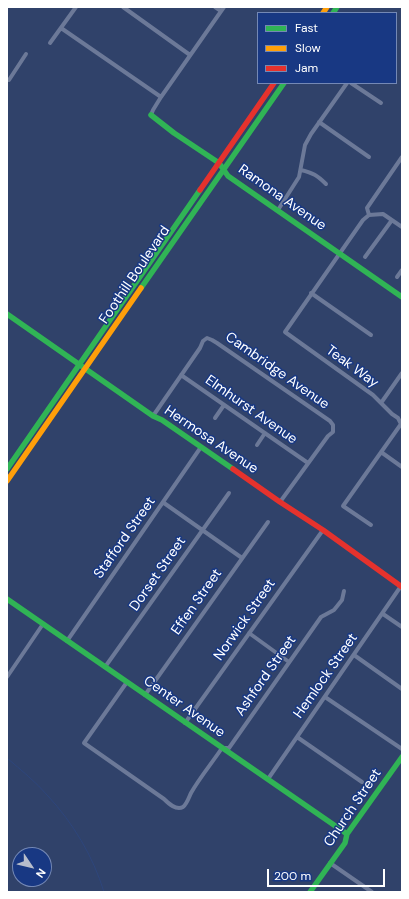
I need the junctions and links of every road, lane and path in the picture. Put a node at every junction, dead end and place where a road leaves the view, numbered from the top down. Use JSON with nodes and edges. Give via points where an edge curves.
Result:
{"nodes":[{"id":1,"x":76,"y":7,"type":"edge"},
{"id":2,"x":123,"y":7,"type":"edge"},
{"id":3,"x":215,"y":7,"type":"edge"},
{"id":4,"x":224,"y":7,"type":"edge"},
{"id":5,"x":221,"y":11,"type":"junction"},
{"id":6,"x":61,"y":28,"type":"junction"},
{"id":7,"x":50,"y":43,"type":"dead end"},
{"id":8,"x":26,"y":54,"type":"dead end"},
{"id":9,"x":190,"y":55,"type":"junction"},
{"id":10,"x":9,"y":80,"type":"dead end"},
{"id":11,"x":273,"y":84,"type":"edge"},
{"id":12,"x":283,"y":84,"type":"edge"},
{"id":13,"x":346,"y":84,"type":"edge"},
{"id":14,"x":352,"y":84,"type":"edge"},
{"id":15,"x":161,"y":97,"type":"junction"},
{"id":16,"x":381,"y":103,"type":"dead end"},
{"id":17,"x":152,"y":115,"type":"joint"},
{"id":18,"x":319,"y":122,"type":"junction"},
{"id":19,"x":369,"y":157,"type":"dead end"},
{"id":20,"x":402,"y":157,"type":"edge"},
{"id":21,"x":219,"y":163,"type":"junction"},
{"id":22,"x":223,"y":169,"type":"junction"},
{"id":23,"x":301,"y":170,"type":"junction"},
{"id":24,"x":326,"y":184,"type":"dead end"},
{"id":25,"x":278,"y":210,"type":"junction"},
{"id":26,"x":369,"y":215,"type":"junction"},
{"id":27,"x":392,"y":220,"type":"junction"},
{"id":28,"x":402,"y":220,"type":"edge"},
{"id":29,"x":400,"y":226,"type":"edge"},
{"id":30,"x":340,"y":254,"type":"junction"},
{"id":31,"x":365,"y":257,"type":"dead end"},
{"id":32,"x":402,"y":270,"type":"edge"},
{"id":33,"x":397,"y":277,"type":"dead end"},
{"id":34,"x":312,"y":293,"type":"junction"},
{"id":35,"x":402,"y":297,"type":"edge"},
{"id":36,"x":7,"y":315,"type":"edge"},
{"id":37,"x":371,"y":335,"type":"dead end"},
{"id":38,"x":79,"y":364,"type":"junction"},
{"id":39,"x":86,"y":368,"type":"junction"},
{"id":40,"x":402,"y":373,"type":"edge"},
{"id":41,"x":181,"y":375,"type":"junction"},
{"id":42,"x":381,"y":403,"type":"junction"},
{"id":43,"x":224,"y":405,"type":"junction"},
{"id":44,"x":153,"y":416,"type":"junction"},
{"id":45,"x":215,"y":418,"type":"dead end"},
{"id":46,"x":265,"y":433,"type":"junction"},
{"id":47,"x":257,"y":445,"type":"dead end"},
{"id":48,"x":202,"y":447,"type":"junction"},
{"id":49,"x":381,"y":452,"type":"junction"},
{"id":50,"x":308,"y":463,"type":"junction"},
{"id":51,"x":402,"y":467,"type":"edge"},
{"id":52,"x":7,"y":469,"type":"edge"},
{"id":53,"x":7,"y":481,"type":"edge"},
{"id":54,"x":229,"y":493,"type":"dead end"},
{"id":55,"x":280,"y":502,"type":"junction"},
{"id":56,"x":164,"y":503,"type":"junction"},
{"id":57,"x":268,"y":522,"type":"dead end"},
{"id":58,"x":371,"y":525,"type":"dead end"},
{"id":59,"x":202,"y":530,"type":"junction"},
{"id":60,"x":322,"y":530,"type":"junction"},
{"id":61,"x":242,"y":558,"type":"junction"},
{"id":62,"x":402,"y":586,"type":"edge"},
{"id":63,"x":344,"y":591,"type":"dead end"},
{"id":64,"x":7,"y":599,"type":"edge"},
{"id":65,"x":383,"y":614,"type":"junction"},
{"id":66,"x":43,"y":624,"type":"junction"},
{"id":67,"x":402,"y":627,"type":"edge"},
{"id":68,"x":249,"y":634,"type":"junction"},
{"id":69,"x":67,"y":641,"type":"junction"},
{"id":70,"x":354,"y":655,"type":"junction"},
{"id":71,"x":289,"y":662,"type":"junction"},
{"id":72,"x":105,"y":668,"type":"junction"},
{"id":73,"x":7,"y":677,"type":"edge"},
{"id":74,"x":127,"y":682,"type":"junction"},
{"id":75,"x":402,"y":689,"type":"edge"},
{"id":76,"x":145,"y":695,"type":"junction"},
{"id":77,"x":325,"y":697,"type":"junction"},
{"id":78,"x":186,"y":723,"type":"junction"},
{"id":79,"x":297,"y":737,"type":"junction"},
{"id":80,"x":222,"y":748,"type":"junction"},
{"id":81,"x":402,"y":749,"type":"edge"},
{"id":82,"x":402,"y":757,"type":"edge"},
{"id":83,"x":268,"y":779,"type":"junction"},
{"id":84,"x":362,"y":782,"type":"dead end"},
{"id":85,"x":347,"y":834,"type":"junction"},
{"id":86,"x":330,"y":863,"type":"junction"},
{"id":87,"x":310,"y":892,"type":"edge"},
{"id":88,"x":372,"y":892,"type":"edge"}],
"edges":[{"from":1,"to":6,"type":"street"},
{"from":2,"to":9,"type":"street"},
{"from":3,"to":5,"type":"street"},
{"from":4,"to":5,"type":"street"},
{"from":5,"to":9,"type":"street"},
{"from":6,"to":7,"type":"street"},
{"from":6,"to":15,"type":"street"},
{"from":8,"to":10,"type":"street"},
{"from":9,"to":15,"type":"street"},
{"from":11,"to":21,"type":"street","name":"Foothill Boulevard"},
{"from":12,"to":22,"type":"street","name":"Foothill Boulevard"},
{"from":13,"to":18,"type":"street"},
{"from":14,"to":16,"type":"street"},
{"from":15,"to":17,"type":"street"},
{"from":17,"to":21,"type":"street","name":"Ramona Avenue"},
{"from":18,"to":19,"type":"street"},
{"from":18,"to":23,"type":"street","via":[[306,145]]},
{"from":20,"to":26,"type":"street","via":[[367,208]]},
{"from":21,"to":22,"type":"street","name":"Ramona Avenue"},
{"from":21,"to":38,"type":"street","name":"Foothill Boulevard"},
{"from":22,"to":25,"type":"street","name":"Ramona Avenue","via":[[228,176]]},
{"from":22,"to":39,"type":"street","name":"Foothill Boulevard"},
{"from":23,"to":24,"type":"street","via":[[313,173]]},
{"from":23,"to":25,"type":"street","via":[[296,184]]},
{"from":25,"to":30,"type":"street","name":"Ramona Avenue"},
{"from":26,"to":27,"type":"street","via":[[383,214]]},
{"from":26,"to":30,"type":"street"},
{"from":27,"to":29,"type":"street"},
{"from":27,"to":31,"type":"street"},
{"from":28,"to":29,"type":"street"},
{"from":30,"to":34,"type":"street"},
{"from":30,"to":35,"type":"street","name":"Ramona Avenue"},
{"from":32,"to":33,"type":"street"},
{"from":34,"to":37,"type":"street"},
{"from":34,"to":42,"type":"street","name":"Teak Way","via":[[285,332]]},
{"from":36,"to":38,"type":"street","name":"Hermosa Avenue"},
{"from":38,"to":39,"type":"street","name":"Hermosa Avenue"},
{"from":38,"to":52,"type":"street","name":"Foothill Boulevard"},
{"from":39,"to":44,"type":"street","name":"Hermosa Avenue"},
{"from":39,"to":53,"type":"street","name":"Foothill Boulevard"},
{"from":40,"to":42,"type":"street"},
{"from":41,"to":43,"type":"street","name":"Elmhurst Avenue"},
{"from":41,"to":44,"type":"street"},
{"from":41,"to":50,"type":"street","name":"Cambridge Avenue","via":[[207,338],[330,421],[334,425],[333,432]]},
{"from":42,"to":49,"type":"street","name":"Teak Way","via":[[401,424]]},
{"from":43,"to":45,"type":"street"},
{"from":43,"to":46,"type":"street","name":"Elmhurst Avenue"},
{"from":44,"to":48,"type":"street","name":"Hermosa Avenue"},
{"from":46,"to":47,"type":"street"},
{"from":46,"to":50,"type":"street","name":"Elmhurst Avenue"},
{"from":48,"to":55,"type":"street","name":"Hermosa Avenue"},
{"from":48,"to":56,"type":"street","name":"Stafford Street"},
{"from":49,"to":51,"type":"street"},
{"from":49,"to":58,"type":"street","via":[[343,506]]},
{"from":50,"to":55,"type":"street"},
{"from":54,"to":59,"type":"street","name":"Dorset Street"},
{"from":55,"to":60,"type":"street","name":"Hermosa Avenue"},
{"from":56,"to":59,"type":"street"},
{"from":56,"to":69,"type":"street","name":"Stafford Street"},
{"from":57,"to":61,"type":"street","name":"Effen Street"},
{"from":59,"to":61,"type":"street"},
{"from":59,"to":72,"type":"street","name":"Dorset Street"},
{"from":60,"to":62,"type":"street","name":"Hermosa Avenue"},
{"from":60,"to":68,"type":"street","name":"Norwick Street"},
{"from":61,"to":76,"type":"street","name":"Effen Street"},
{"from":62,"to":65,"type":"street","name":"Hemlock Street"},
{"from":63,"to":71,"type":"street","name":"Ashford Street","via":[[342,600],[334,610],[321,617]]},
{"from":64,"to":66,"type":"street","name":"Center Avenue"},
{"from":65,"to":67,"type":"street"},
{"from":65,"to":70,"type":"street","name":"Hemlock Street"},
{"from":66,"to":69,"type":"street","name":"Center Avenue"},
{"from":66,"to":73,"type":"street"},
{"from":68,"to":71,"type":"street"},
{"from":68,"to":78,"type":"street","name":"Norwick Street"},
{"from":69,"to":72,"type":"street","name":"Center Avenue"},
{"from":70,"to":75,"type":"street"},
{"from":70,"to":77,"type":"street","name":"Hemlock Street"},
{"from":71,"to":80,"type":"street","name":"Ashford Street","via":[[228,748]]},
{"from":72,"to":74,"type":"street","name":"Center Avenue"},
{"from":74,"to":76,"type":"street","name":"Center Avenue"},
{"from":74,"to":80,"type":"street","name":"Ashford Street","via":[[84,743],[170,805],[177,808],[185,804]]},
{"from":76,"to":78,"type":"street","name":"Center Avenue"},
{"from":77,"to":79,"type":"street","name":"Hemlock Street"},
{"from":77,"to":81,"type":"street"},
{"from":78,"to":80,"type":"street","name":"Center Avenue"},
{"from":79,"to":83,"type":"street","name":"Hemlock Street"},
{"from":79,"to":84,"type":"street"},
{"from":80,"to":83,"type":"street","name":"Center Avenue"},
{"from":82,"to":85,"type":"street","name":"Church Street"},
{"from":83,"to":85,"type":"street","name":"Center Avenue"},
{"from":85,"to":86,"type":"street","name":"Church Street","via":[[345,843]]},
{"from":86,"to":87,"type":"street","name":"Church Street"},
{"from":86,"to":88,"type":"street"}]}
